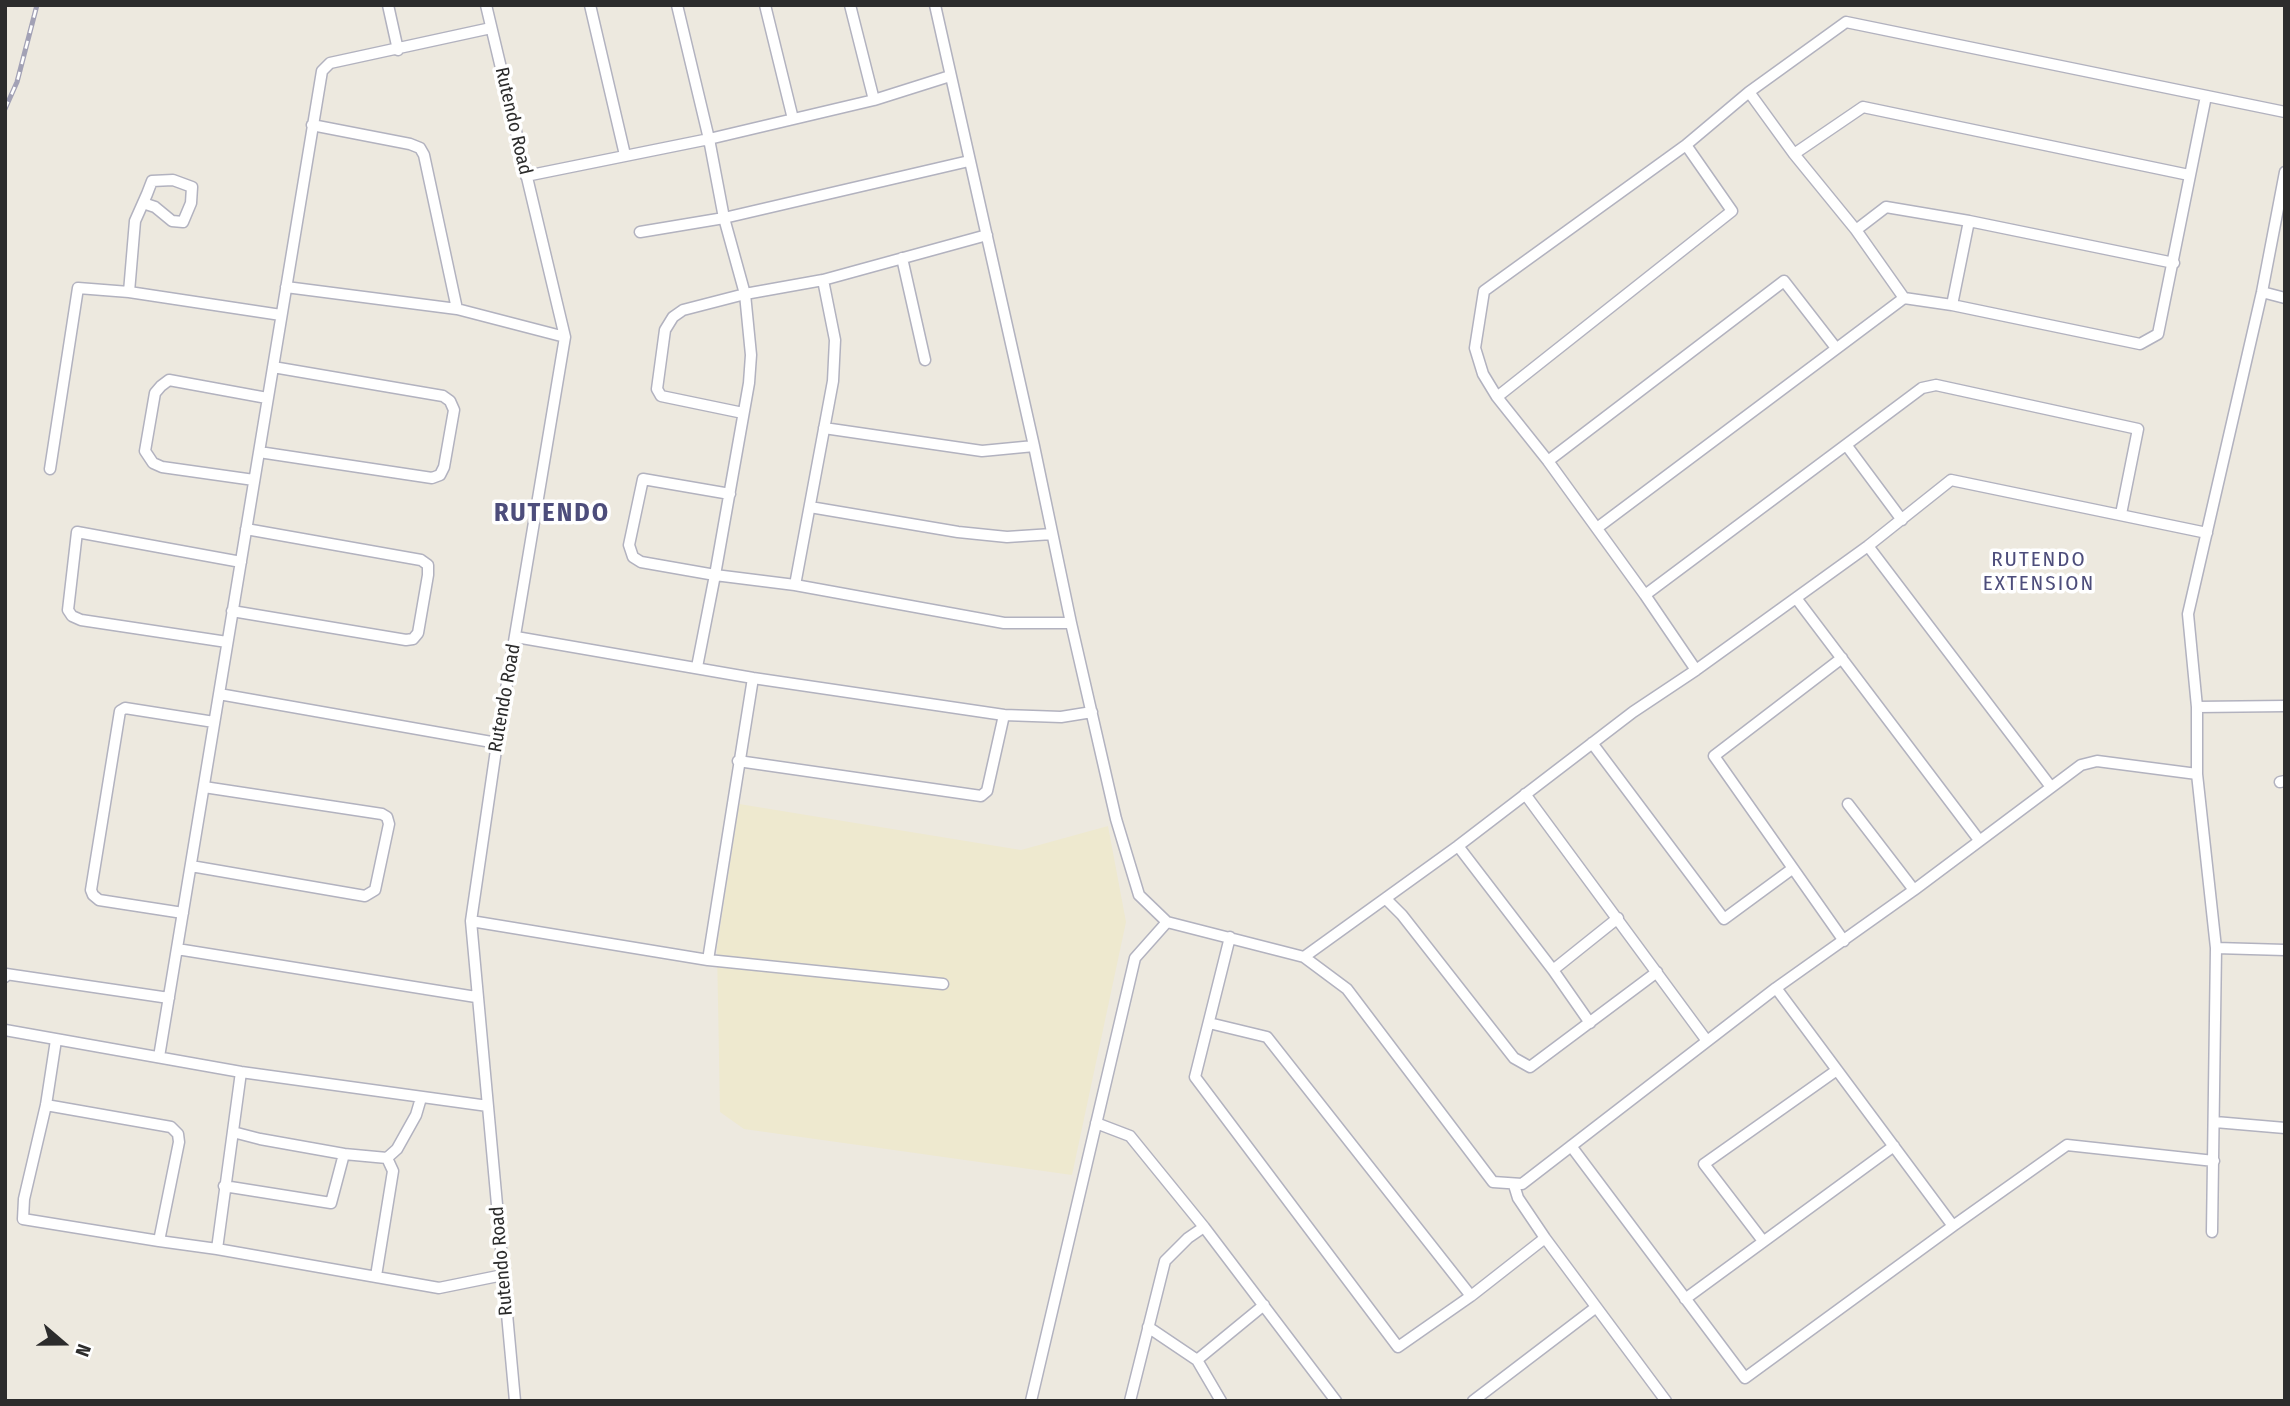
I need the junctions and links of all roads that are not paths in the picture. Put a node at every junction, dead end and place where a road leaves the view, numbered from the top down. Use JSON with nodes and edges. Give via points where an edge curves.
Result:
{"nodes":[{"id":1,"x":388,"y":5,"type":"edge"},
{"id":2,"x":486,"y":5,"type":"edge"},
{"id":3,"x":590,"y":5,"type":"edge"},
{"id":4,"x":677,"y":5,"type":"edge"},
{"id":5,"x":765,"y":5,"type":"edge"},
{"id":6,"x":850,"y":5,"type":"edge"},
{"id":7,"x":935,"y":5,"type":"edge"},
{"id":8,"x":491,"y":28,"type":"junction"},
{"id":9,"x":398,"y":50,"type":"junction"},
{"id":10,"x":950,"y":76,"type":"junction"},
{"id":11,"x":1749,"y":92,"type":"junction"},
{"id":12,"x":2206,"y":96,"type":"junction"},
{"id":13,"x":874,"y":100,"type":"junction"},
{"id":14,"x":2285,"y":112,"type":"edge"},
{"id":15,"x":793,"y":119,"type":"junction"},
{"id":16,"x":312,"y":125,"type":"junction"},
{"id":17,"x":709,"y":139,"type":"junction"},
{"id":18,"x":1686,"y":145,"type":"junction"},
{"id":19,"x":1794,"y":153,"type":"junction"},
{"id":20,"x":625,"y":155,"type":"junction"},
{"id":21,"x":969,"y":161,"type":"junction"},
{"id":22,"x":2285,"y":172,"type":"edge"},
{"id":23,"x":526,"y":176,"type":"junction"},
{"id":24,"x":2189,"y":176,"type":"junction"},
{"id":25,"x":142,"y":203,"type":"junction"},
{"id":26,"x":724,"y":218,"type":"junction"},
{"id":27,"x":1969,"y":221,"type":"junction"},
{"id":28,"x":1856,"y":230,"type":"junction"},
{"id":29,"x":640,"y":232,"type":"dead end"},
{"id":30,"x":986,"y":236,"type":"junction"},
{"id":31,"x":902,"y":258,"type":"junction"},
{"id":32,"x":2174,"y":263,"type":"junction"},
{"id":33,"x":823,"y":280,"type":"junction"},
{"id":34,"x":286,"y":287,"type":"junction"},
{"id":35,"x":129,"y":292,"type":"junction"},
{"id":36,"x":2262,"y":292,"type":"junction"},
{"id":37,"x":745,"y":294,"type":"junction"},
{"id":38,"x":1904,"y":298,"type":"junction"},
{"id":39,"x":2285,"y":298,"type":"edge"},
{"id":40,"x":1952,"y":305,"type":"junction"},
{"id":41,"x":457,"y":309,"type":"junction"},
{"id":42,"x":281,"y":314,"type":"junction"},
{"id":43,"x":565,"y":337,"type":"junction"},
{"id":44,"x":1836,"y":348,"type":"junction"},
{"id":45,"x":925,"y":359,"type":"dead end"},
{"id":46,"x":273,"y":367,"type":"junction"},
{"id":47,"x":1497,"y":397,"type":"junction"},
{"id":48,"x":267,"y":398,"type":"junction"},
{"id":49,"x":743,"y":413,"type":"junction"},
{"id":50,"x":824,"y":428,"type":"junction"},
{"id":51,"x":1034,"y":446,"type":"junction"},
{"id":52,"x":1847,"y":446,"type":"junction"},
{"id":53,"x":259,"y":452,"type":"junction"},
{"id":54,"x":1548,"y":461,"type":"junction"},
{"id":55,"x":50,"y":469,"type":"dead end"},
{"id":56,"x":254,"y":480,"type":"junction"},
{"id":57,"x":730,"y":494,"type":"junction"},
{"id":58,"x":810,"y":507,"type":"junction"},
{"id":59,"x":2120,"y":514,"type":"junction"},
{"id":60,"x":1902,"y":520,"type":"junction"},
{"id":61,"x":1597,"y":528,"type":"junction"},
{"id":62,"x":246,"y":529,"type":"junction"},
{"id":63,"x":2207,"y":533,"type":"junction"},
{"id":64,"x":1052,"y":534,"type":"junction"},
{"id":65,"x":1868,"y":546,"type":"junction"},
{"id":66,"x":241,"y":562,"type":"junction"},
{"id":67,"x":715,"y":576,"type":"junction"},
{"id":68,"x":795,"y":585,"type":"junction"},
{"id":69,"x":1645,"y":595,"type":"junction"},
{"id":70,"x":1796,"y":598,"type":"junction"},
{"id":71,"x":232,"y":611,"type":"junction"},
{"id":72,"x":1070,"y":622,"type":"junction"},
{"id":73,"x":516,"y":637,"type":"junction"},
{"id":74,"x":228,"y":642,"type":"junction"},
{"id":75,"x":1842,"y":658,"type":"junction"},
{"id":76,"x":697,"y":667,"type":"junction"},
{"id":77,"x":1696,"y":670,"type":"junction"},
{"id":78,"x":752,"y":678,"type":"junction"},
{"id":79,"x":219,"y":694,"type":"junction"},
{"id":80,"x":2285,"y":706,"type":"edge"},
{"id":81,"x":2197,"y":707,"type":"junction"},
{"id":82,"x":1091,"y":712,"type":"junction"},
{"id":83,"x":1004,"y":715,"type":"junction"},
{"id":84,"x":214,"y":722,"type":"junction"},
{"id":85,"x":1591,"y":743,"type":"junction"},
{"id":86,"x":497,"y":744,"type":"junction"},
{"id":87,"x":738,"y":761,"type":"junction"},
{"id":88,"x":2197,"y":774,"type":"junction"},
{"id":89,"x":204,"y":787,"type":"junction"},
{"id":90,"x":2051,"y":787,"type":"junction"},
{"id":91,"x":1525,"y":794,"type":"junction"},
{"id":92,"x":1848,"y":804,"type":"dead end"},
{"id":93,"x":1979,"y":840,"type":"junction"},
{"id":94,"x":1458,"y":846,"type":"junction"},
{"id":95,"x":191,"y":866,"type":"junction"},
{"id":96,"x":1792,"y":869,"type":"junction"},
{"id":97,"x":1914,"y":890,"type":"junction"},
{"id":98,"x":1386,"y":899,"type":"junction"},
{"id":99,"x":183,"y":913,"type":"junction"},
{"id":100,"x":1618,"y":918,"type":"junction"},
{"id":101,"x":471,"y":921,"type":"junction"},
{"id":102,"x":1167,"y":922,"type":"junction"},
{"id":103,"x":1230,"y":937,"type":"junction"},
{"id":104,"x":1844,"y":941,"type":"junction"},
{"id":105,"x":2216,"y":948,"type":"junction"},
{"id":106,"x":177,"y":950,"type":"junction"},
{"id":107,"x":2285,"y":950,"type":"edge"},
{"id":108,"x":1304,"y":957,"type":"junction"},
{"id":109,"x":708,"y":960,"type":"junction"},
{"id":110,"x":1553,"y":970,"type":"junction"},
{"id":111,"x":1657,"y":972,"type":"junction"},
{"id":112,"x":5,"y":977,"type":"edge"},
{"id":113,"x":943,"y":984,"type":"dead end"},
{"id":114,"x":1776,"y":989,"type":"junction"},
{"id":115,"x":476,"y":997,"type":"junction"},
{"id":116,"x":169,"y":998,"type":"junction"},
{"id":117,"x":1209,"y":1023,"type":"junction"},
{"id":118,"x":1590,"y":1023,"type":"junction"},
{"id":119,"x":5,"y":1030,"type":"edge"},
{"id":120,"x":56,"y":1040,"type":"junction"},
{"id":121,"x":1707,"y":1041,"type":"junction"},
{"id":122,"x":159,"y":1057,"type":"junction"},
{"id":123,"x":1837,"y":1070,"type":"junction"},
{"id":124,"x":241,"y":1072,"type":"junction"},
{"id":125,"x":421,"y":1098,"type":"junction"},
{"id":126,"x":46,"y":1105,"type":"junction"},
{"id":127,"x":488,"y":1106,"type":"junction"},
{"id":128,"x":2215,"y":1122,"type":"junction"},
{"id":129,"x":1096,"y":1123,"type":"junction"},
{"id":130,"x":2285,"y":1128,"type":"edge"},
{"id":131,"x":233,"y":1132,"type":"junction"},
{"id":132,"x":1571,"y":1146,"type":"junction"},
{"id":133,"x":1894,"y":1146,"type":"junction"},
{"id":134,"x":344,"y":1154,"type":"junction"},
{"id":135,"x":387,"y":1158,"type":"junction"},
{"id":136,"x":2214,"y":1161,"type":"junction"},
{"id":137,"x":1514,"y":1185,"type":"junction"},
{"id":138,"x":224,"y":1186,"type":"junction"},
{"id":139,"x":1953,"y":1226,"type":"junction"},
{"id":140,"x":1204,"y":1227,"type":"junction"},
{"id":141,"x":2212,"y":1232,"type":"dead end"},
{"id":142,"x":1545,"y":1238,"type":"junction"},
{"id":143,"x":159,"y":1241,"type":"junction"},
{"id":144,"x":1763,"y":1241,"type":"junction"},
{"id":145,"x":217,"y":1249,"type":"junction"},
{"id":146,"x":503,"y":1275,"type":"junction"},
{"id":147,"x":376,"y":1276,"type":"junction"},
{"id":148,"x":1471,"y":1296,"type":"junction"},
{"id":149,"x":1685,"y":1298,"type":"junction"},
{"id":150,"x":1264,"y":1305,"type":"junction"},
{"id":151,"x":1595,"y":1308,"type":"junction"},
{"id":152,"x":1148,"y":1327,"type":"junction"},
{"id":153,"x":1197,"y":1360,"type":"junction"},
{"id":154,"x":515,"y":1401,"type":"edge"},
{"id":155,"x":1031,"y":1401,"type":"edge"},
{"id":156,"x":1130,"y":1401,"type":"edge"},
{"id":157,"x":1222,"y":1401,"type":"edge"},
{"id":158,"x":1336,"y":1401,"type":"edge"},
{"id":159,"x":1473,"y":1401,"type":"edge"},
{"id":160,"x":1665,"y":1401,"type":"edge"}],
"edges":[{"from":1,"to":9,"type":"street"},
{"from":2,"to":8,"type":"street","name":"Rutendo Road"},
{"from":3,"to":20,"type":"street"},
{"from":4,"to":17,"type":"street"},
{"from":5,"to":15,"type":"street"},
{"from":6,"to":13,"type":"street"},
{"from":7,"to":10,"type":"street"},
{"from":8,"to":9,"type":"street"},
{"from":8,"to":23,"type":"street","name":"Rutendo Road"},
{"from":9,"to":16,"type":"street","via":[[330,63],[322,71]]},
{"from":10,"to":13,"type":"street"},
{"from":10,"to":21,"type":"street"},
{"from":11,"to":12,"type":"street","via":[[1846,22]]},
{"from":11,"to":18,"type":"street"},
{"from":11,"to":19,"type":"street"},
{"from":12,"to":14,"type":"street"},
{"from":12,"to":24,"type":"street"},
{"from":13,"to":15,"type":"street"},
{"from":15,"to":17,"type":"street"},
{"from":16,"to":34,"type":"street"},
{"from":16,"to":41,"type":"street","via":[[420,148]]},
{"from":17,"to":20,"type":"street"},
{"from":17,"to":26,"type":"street"},
{"from":18,"to":47,"type":"street","via":[[1484,291],[1475,348]]},
{"from":18,"to":47,"type":"street","via":[[1732,211]]},
{"from":19,"to":24,"type":"street","via":[[1863,107]]},
{"from":19,"to":28,"type":"street"},
{"from":20,"to":23,"type":"street"},
{"from":21,"to":26,"type":"street"},
{"from":21,"to":30,"type":"street"},
{"from":22,"to":36,"type":"street"},
{"from":23,"to":43,"type":"street","name":"Rutendo Road"},
{"from":24,"to":32,"type":"street"},
{"from":25,"to":25,"type":"street","via":[[172,221],[183,222],[192,187],[173,180],[152,181]]},
{"from":25,"to":35,"type":"street","via":[[135,221]]},
{"from":26,"to":29,"type":"street"},
{"from":26,"to":37,"type":"street"},
{"from":27,"to":28,"type":"street","via":[[1886,207]]},
{"from":27,"to":32,"type":"street"},
{"from":27,"to":40,"type":"street"},
{"from":28,"to":38,"type":"street"},
{"from":30,"to":31,"type":"street"},
{"from":30,"to":51,"type":"street"},
{"from":31,"to":33,"type":"street"},
{"from":31,"to":45,"type":"street"},
{"from":32,"to":40,"type":"street","via":[[2158,334],[2140,344]]},
{"from":33,"to":37,"type":"street"},
{"from":33,"to":50,"type":"street","via":[[835,340]]},
{"from":34,"to":41,"type":"street"},
{"from":34,"to":42,"type":"street"},
{"from":35,"to":42,"type":"street"},
{"from":35,"to":55,"type":"street","via":[[78,288]]},
{"from":36,"to":39,"type":"street"},
{"from":36,"to":63,"type":"street"},
{"from":37,"to":49,"type":"street","via":[[751,355]]},
{"from":37,"to":49,"type":"street","via":[[683,310],[673,317],[665,330],[657,389],[669,399]]},
{"from":38,"to":40,"type":"street"},
{"from":38,"to":44,"type":"street"},
{"from":41,"to":43,"type":"street"},
{"from":42,"to":46,"type":"street"},
{"from":43,"to":73,"type":"street","name":"Rutendo Road"},
{"from":44,"to":54,"type":"street","via":[[1784,281]]},
{"from":44,"to":61,"type":"street"},
{"from":46,"to":48,"type":"street"},
{"from":46,"to":53,"type":"street","via":[[443,396],[454,410],[444,467],[432,478]]},
{"from":47,"to":54,"type":"street"},
{"from":48,"to":53,"type":"street"},
{"from":48,"to":56,"type":"street","via":[[169,380],[155,393],[145,451],[162,467]]},
{"from":49,"to":57,"type":"street"},
{"from":50,"to":51,"type":"street","via":[[982,451]]},
{"from":50,"to":58,"type":"street"},
{"from":51,"to":64,"type":"street"},
{"from":52,"to":59,"type":"street","via":[[1922,388],[1936,385],[2138,429]]},
{"from":52,"to":60,"type":"street"},
{"from":52,"to":69,"type":"street"},
{"from":53,"to":56,"type":"street"},
{"from":54,"to":61,"type":"street"},
{"from":56,"to":62,"type":"street"},
{"from":57,"to":67,"type":"street"},
{"from":57,"to":67,"type":"street","via":[[643,480],[629,545],[633,557],[641,562]]},
{"from":58,"to":64,"type":"street","via":[[958,532],[1006,537]]},
{"from":58,"to":68,"type":"street"},
{"from":59,"to":60,"type":"street","via":[[1951,480]]},
{"from":59,"to":63,"type":"street"},
{"from":60,"to":65,"type":"street"},
{"from":61,"to":69,"type":"street"},
{"from":62,"to":66,"type":"street"},
{"from":62,"to":71,"type":"street","via":[[421,560],[428,565],[428,575],[413,639]]},
{"from":63,"to":81,"type":"street","via":[[2188,614]]},
{"from":64,"to":72,"type":"street"},
{"from":65,"to":70,"type":"street"},
{"from":65,"to":90,"type":"street"},
{"from":66,"to":71,"type":"street"},
{"from":66,"to":74,"type":"street","via":[[77,532],[68,610],[72,616]]},
{"from":67,"to":68,"type":"street"},
{"from":67,"to":76,"type":"street"},
{"from":68,"to":72,"type":"street","via":[[1004,623]]},
{"from":69,"to":77,"type":"street"},
{"from":70,"to":75,"type":"street"},
{"from":70,"to":77,"type":"street"},
{"from":71,"to":74,"type":"street"},
{"from":72,"to":82,"type":"street"},
{"from":73,"to":76,"type":"street"},
{"from":73,"to":86,"type":"street","name":"Rutendo Road"},
{"from":74,"to":79,"type":"street"},
{"from":75,"to":93,"type":"street"},
{"from":75,"to":96,"type":"street","via":[[1714,756]]},
{"from":76,"to":78,"type":"street"},
{"from":77,"to":85,"type":"street"},
{"from":78,"to":83,"type":"street"},
{"from":78,"to":87,"type":"street"},
{"from":79,"to":84,"type":"street"},
{"from":79,"to":86,"type":"street"},
{"from":80,"to":81,"type":"street"},
{"from":81,"to":88,"type":"street"},
{"from":82,"to":83,"type":"street","via":[[1061,717]]},
{"from":82,"to":102,"type":"street","via":[[1139,895]]},
{"from":83,"to":87,"type":"street","via":[[981,796]]},
{"from":84,"to":89,"type":"street"},
{"from":84,"to":99,"type":"street","via":[[125,708],[120,711],[91,890],[99,900]]},
{"from":85,"to":91,"type":"street"},
{"from":85,"to":96,"type":"street","via":[[1724,919]]},
{"from":86,"to":101,"type":"street","name":"Rutendo Road"},
{"from":87,"to":109,"type":"street"},
{"from":88,"to":90,"type":"street","via":[[2097,761],[2081,765]]},
{"from":88,"to":105,"type":"street"},
{"from":89,"to":95,"type":"street"},
{"from":89,"to":95,"type":"street","via":[[382,814],[389,824],[375,890],[365,896]]},
{"from":90,"to":93,"type":"street"},
{"from":91,"to":94,"type":"street"},
{"from":91,"to":100,"type":"street"},
{"from":92,"to":97,"type":"street"},
{"from":93,"to":97,"type":"street"},
{"from":94,"to":98,"type":"street"},
{"from":94,"to":110,"type":"street"},
{"from":95,"to":99,"type":"street"},
{"from":96,"to":104,"type":"street"},
{"from":97,"to":104,"type":"street"},
{"from":98,"to":108,"type":"street"},
{"from":98,"to":118,"type":"street","via":[[1514,1058],[1530,1067]]},
{"from":99,"to":106,"type":"street"},
{"from":100,"to":110,"type":"street"},
{"from":100,"to":111,"type":"street"},
{"from":101,"to":109,"type":"street"},
{"from":101,"to":115,"type":"street","name":"Rutendo Road"},
{"from":102,"to":103,"type":"street"},
{"from":102,"to":129,"type":"street","via":[[1135,958]]},
{"from":103,"to":108,"type":"street"},
{"from":103,"to":117,"type":"street"},
{"from":104,"to":114,"type":"street"},
{"from":105,"to":107,"type":"street"},
{"from":105,"to":128,"type":"street"},
{"from":106,"to":115,"type":"street"},
{"from":106,"to":116,"type":"street"},
{"from":108,"to":137,"type":"street","via":[[1347,989],[1493,1182]]},
{"from":109,"to":113,"type":"street"},
{"from":110,"to":118,"type":"street"},
{"from":111,"to":118,"type":"street"},
{"from":111,"to":121,"type":"street"},
{"from":112,"to":116,"type":"street"},
{"from":114,"to":121,"type":"street"},
{"from":114,"to":123,"type":"street"},
{"from":115,"to":127,"type":"street","name":"Rutendo Road"},
{"from":116,"to":122,"type":"street"},
{"from":117,"to":148,"type":"street","via":[[1266,1037]]},
{"from":117,"to":148,"type":"street","via":[[1195,1077],[1398,1348]]},
{"from":119,"to":120,"type":"street"},
{"from":120,"to":122,"type":"street"},
{"from":120,"to":126,"type":"street"},
{"from":121,"to":132,"type":"street"},
{"from":122,"to":124,"type":"street"},
{"from":123,"to":133,"type":"street"},
{"from":123,"to":144,"type":"street","via":[[1704,1164]]},
{"from":124,"to":125,"type":"street"},
{"from":124,"to":131,"type":"street"},
{"from":125,"to":127,"type":"street"},
{"from":125,"to":135,"type":"street","via":[[397,1149]]},
{"from":126,"to":143,"type":"street","via":[[172,1127],[178,1133]]},
{"from":126,"to":143,"type":"street","via":[[23,1219]]},
{"from":127,"to":146,"type":"street","name":"Rutendo Road"},
{"from":128,"to":130,"type":"street"},
{"from":128,"to":136,"type":"street"},
{"from":129,"to":140,"type":"street","via":[[1130,1136]]},
{"from":129,"to":155,"type":"street"},
{"from":131,"to":134,"type":"street"},
{"from":131,"to":138,"type":"street"},
{"from":132,"to":137,"type":"street","via":[[1522,1184]]},
{"from":132,"to":149,"type":"street"},
{"from":133,"to":139,"type":"street"},
{"from":133,"to":144,"type":"street"},
{"from":134,"to":135,"type":"street"},
{"from":134,"to":138,"type":"street","via":[[331,1203]]},
{"from":135,"to":147,"type":"street","via":[[393,1171]]},
{"from":136,"to":139,"type":"street","via":[[2067,1145]]},
{"from":136,"to":141,"type":"street"},
{"from":137,"to":142,"type":"street"},
{"from":138,"to":145,"type":"street"},
{"from":139,"to":149,"type":"street","via":[[1745,1378]]},
{"from":140,"to":150,"type":"street"},
{"from":140,"to":152,"type":"street","via":[[1166,1261]]},
{"from":142,"to":148,"type":"street"},
{"from":142,"to":151,"type":"street"},
{"from":143,"to":145,"type":"street"},
{"from":144,"to":149,"type":"street"},
{"from":145,"to":147,"type":"street"},
{"from":146,"to":147,"type":"street","via":[[439,1288]]},
{"from":146,"to":154,"type":"street","name":"Rutendo Road"},
{"from":150,"to":153,"type":"street"},
{"from":150,"to":158,"type":"street"},
{"from":151,"to":159,"type":"street"},
{"from":151,"to":160,"type":"street"},
{"from":152,"to":153,"type":"street"},
{"from":152,"to":156,"type":"street"},
{"from":153,"to":157,"type":"street"}]}
